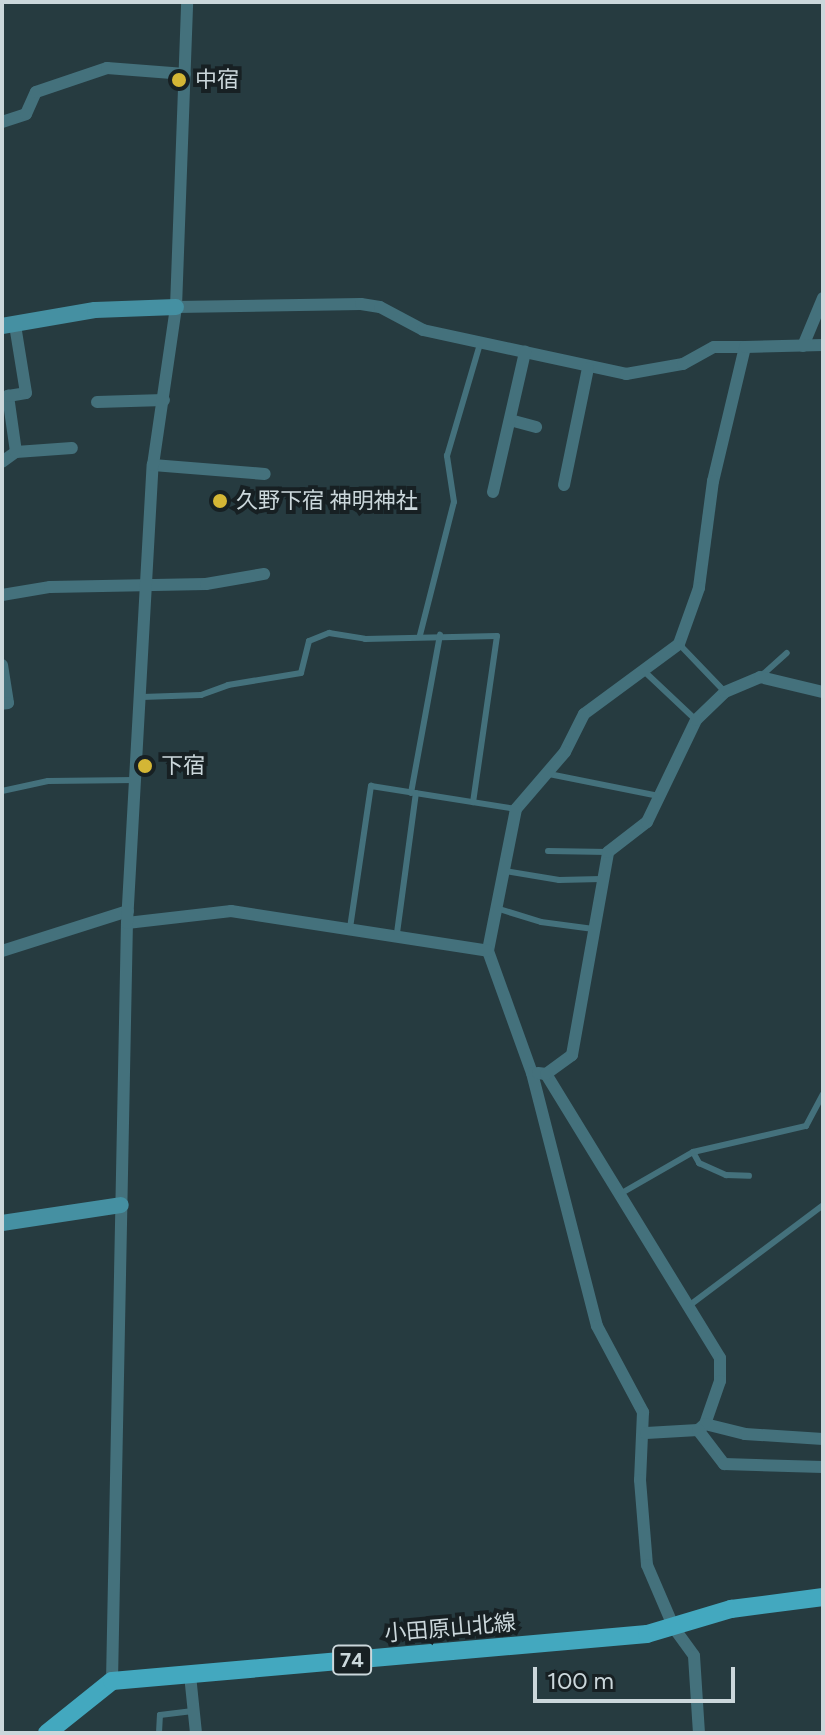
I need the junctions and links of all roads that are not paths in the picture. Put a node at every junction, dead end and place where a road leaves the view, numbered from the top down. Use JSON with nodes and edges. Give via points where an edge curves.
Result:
{"nodes":[{"id":1,"x":187,"y":2,"type":"edge"},
{"id":2,"x":185,"y":74,"type":"junction"},
{"id":3,"x":2,"y":122,"type":"edge"},
{"id":4,"x":823,"y":298,"type":"edge"},
{"id":5,"x":176,"y":307,"type":"junction"},
{"id":6,"x":9,"y":326,"type":"edge"},
{"id":7,"x":480,"y":343,"type":"junction"},
{"id":8,"x":823,"y":345,"type":"edge"},
{"id":9,"x":803,"y":346,"type":"junction"},
{"id":10,"x":745,"y":347,"type":"junction"},
{"id":11,"x":525,"y":352,"type":"junction"},
{"id":12,"x":588,"y":368,"type":"junction"},
{"id":13,"x":5,"y":396,"type":"edge"},
{"id":14,"x":164,"y":400,"type":"junction"},
{"id":15,"x":97,"y":402,"type":"dead end"},
{"id":16,"x":510,"y":420,"type":"junction"},
{"id":17,"x":536,"y":427,"type":"dead end"},
{"id":18,"x":72,"y":448,"type":"dead end"},
{"id":19,"x":16,"y":452,"type":"junction"},
{"id":20,"x":2,"y":462,"type":"edge"},
{"id":21,"x":153,"y":465,"type":"junction"},
{"id":22,"x":265,"y":474,"type":"dead end"},
{"id":23,"x":564,"y":485,"type":"dead end"},
{"id":24,"x":493,"y":492,"type":"dead end"},
{"id":25,"x":264,"y":574,"type":"dead end"},
{"id":26,"x":148,"y":587,"type":"junction"},
{"id":27,"x":2,"y":595,"type":"edge"},
{"id":28,"x":420,"y":635,"type":"junction"},
{"id":29,"x":440,"y":635,"type":"junction"},
{"id":30,"x":679,"y":644,"type":"junction"},
{"id":31,"x":787,"y":653,"type":"dead end"},
{"id":32,"x":2,"y":665,"type":"edge"},
{"id":33,"x":645,"y":672,"type":"junction"},
{"id":34,"x":760,"y":677,"type":"junction"},
{"id":35,"x":725,"y":692,"type":"junction"},
{"id":36,"x":823,"y":692,"type":"edge"},
{"id":37,"x":142,"y":697,"type":"junction"},
{"id":38,"x":2,"y":704,"type":"edge"},
{"id":39,"x":696,"y":720,"type":"junction"},
{"id":40,"x":549,"y":774,"type":"junction"},
{"id":41,"x":135,"y":780,"type":"junction"},
{"id":42,"x":2,"y":791,"type":"edge"},
{"id":43,"x":413,"y":793,"type":"junction"},
{"id":44,"x":660,"y":796,"type":"junction"},
{"id":45,"x":473,"y":802,"type":"junction"},
{"id":46,"x":516,"y":809,"type":"junction"},
{"id":47,"x":548,"y":851,"type":"dead end"},
{"id":48,"x":608,"y":852,"type":"junction"},
{"id":49,"x":502,"y":870,"type":"junction"},
{"id":50,"x":601,"y":879,"type":"junction"},
{"id":51,"x":496,"y":908,"type":"junction"},
{"id":52,"x":127,"y":917,"type":"junction"},
{"id":53,"x":350,"y":928,"type":"junction"},
{"id":54,"x":598,"y":929,"type":"junction"},
{"id":55,"x":397,"y":933,"type":"junction"},
{"id":56,"x":2,"y":951,"type":"edge"},
{"id":57,"x":488,"y":951,"type":"junction"},
{"id":58,"x":532,"y":1073,"type":"junction"},
{"id":59,"x":546,"y":1074,"type":"junction"},
{"id":60,"x":823,"y":1094,"type":"edge"},
{"id":61,"x":693,"y":1152,"type":"junction"},
{"id":62,"x":749,"y":1176,"type":"dead end"},
{"id":63,"x":617,"y":1195,"type":"junction"},
{"id":64,"x":121,"y":1205,"type":"junction"},
{"id":65,"x":823,"y":1205,"type":"edge"},
{"id":66,"x":2,"y":1223,"type":"edge"},
{"id":67,"x":690,"y":1305,"type":"junction"},
{"id":68,"x":702,"y":1427,"type":"junction"},
{"id":69,"x":646,"y":1433,"type":"junction"},
{"id":70,"x":823,"y":1439,"type":"edge"},
{"id":71,"x":823,"y":1467,"type":"edge"},
{"id":72,"x":823,"y":1597,"type":"edge"},
{"id":73,"x":674,"y":1628,"type":"junction"},
{"id":74,"x":190,"y":1675,"type":"junction"},
{"id":75,"x":112,"y":1681,"type":"junction"},
{"id":76,"x":193,"y":1711,"type":"junction"},
{"id":77,"x":47,"y":1733,"type":"edge"},
{"id":78,"x":159,"y":1733,"type":"edge"},
{"id":79,"x":196,"y":1733,"type":"edge"},
{"id":80,"x":699,"y":1733,"type":"edge"}],
"edges":[{"from":1,"to":2,"type":"street"},
{"from":2,"to":3,"type":"street","via":[[107,68],[36,92],[26,114]]},
{"from":2,"to":5,"type":"street"},
{"from":4,"to":9,"type":"street"},
{"from":5,"to":6,"type":"street","via":[[95,310]]},
{"from":5,"to":7,"type":"street","via":[[361,304],[380,307],[423,330]]},
{"from":5,"to":14,"type":"street"},
{"from":6,"to":13,"type":"street","via":[[26,393]]},
{"from":7,"to":11,"type":"street"},
{"from":7,"to":28,"type":"lane","via":[[447,456],[454,502]]},
{"from":8,"to":9,"type":"street"},
{"from":9,"to":10,"type":"street"},
{"from":10,"to":12,"type":"street","via":[[714,347],[659,371]]},
{"from":10,"to":30,"type":"street","via":[[713,481],[699,588]]},
{"from":11,"to":12,"type":"street"},
{"from":11,"to":16,"type":"street"},
{"from":12,"to":23,"type":"street"},
{"from":13,"to":19,"type":"street"},
{"from":14,"to":15,"type":"street"},
{"from":14,"to":21,"type":"street"},
{"from":16,"to":17,"type":"street"},
{"from":16,"to":24,"type":"street"},
{"from":18,"to":19,"type":"street"},
{"from":19,"to":20,"type":"street"},
{"from":21,"to":22,"type":"street"},
{"from":21,"to":26,"type":"street"},
{"from":25,"to":26,"type":"street"},
{"from":26,"to":27,"type":"street","via":[[50,587]]},
{"from":26,"to":37,"type":"street"},
{"from":28,"to":29,"type":"lane"},
{"from":28,"to":37,"type":"lane","via":[[318,635],[309,641],[301,673],[201,695]]},
{"from":29,"to":43,"type":"lane"},
{"from":29,"to":45,"type":"lane","via":[[497,636]]},
{"from":30,"to":33,"type":"street"},
{"from":30,"to":35,"type":"lane"},
{"from":31,"to":34,"type":"lane"},
{"from":32,"to":38,"type":"street","via":[[8,703]]},
{"from":33,"to":39,"type":"lane"},
{"from":33,"to":40,"type":"street","via":[[584,714]]},
{"from":34,"to":35,"type":"street"},
{"from":34,"to":36,"type":"street"},
{"from":35,"to":39,"type":"street"},
{"from":37,"to":41,"type":"street"},
{"from":39,"to":44,"type":"street"},
{"from":40,"to":44,"type":"lane"},
{"from":40,"to":46,"type":"street"},
{"from":41,"to":42,"type":"lane","via":[[48,781]]},
{"from":41,"to":52,"type":"street"},
{"from":43,"to":45,"type":"lane"},
{"from":43,"to":53,"type":"lane","via":[[371,786]]},
{"from":43,"to":55,"type":"lane"},
{"from":44,"to":48,"type":"street","via":[[647,822]]},
{"from":45,"to":46,"type":"lane"},
{"from":46,"to":49,"type":"street"},
{"from":47,"to":48,"type":"lane"},
{"from":48,"to":50,"type":"street"},
{"from":49,"to":50,"type":"lane","via":[[559,880]]},
{"from":49,"to":51,"type":"street"},
{"from":50,"to":54,"type":"street"},
{"from":51,"to":54,"type":"lane","via":[[541,922]]},
{"from":51,"to":57,"type":"street"},
{"from":52,"to":53,"type":"street","via":[[231,911]]},
{"from":52,"to":56,"type":"street"},
{"from":52,"to":64,"type":"street"},
{"from":53,"to":55,"type":"street"},
{"from":54,"to":59,"type":"street","via":[[572,1055]]},
{"from":55,"to":57,"type":"street"},
{"from":57,"to":58,"type":"street"},
{"from":58,"to":59,"type":"street"},
{"from":58,"to":69,"type":"street","via":[[597,1326],[643,1412]]},
{"from":59,"to":63,"type":"street"},
{"from":60,"to":61,"type":"lane","via":[[806,1126]]},
{"from":61,"to":62,"type":"lane","via":[[699,1163],[726,1175]]},
{"from":61,"to":63,"type":"lane"},
{"from":63,"to":67,"type":"street"},
{"from":64,"to":66,"type":"street"},
{"from":64,"to":75,"type":"street"},
{"from":65,"to":67,"type":"lane"},
{"from":67,"to":68,"type":"street","via":[[720,1358],[720,1381]]},
{"from":68,"to":69,"type":"street"},
{"from":68,"to":70,"type":"street","via":[[806,1444]]},
{"from":68,"to":71,"type":"street","via":[[724,1464]]},
{"from":69,"to":73,"type":"street","via":[[640,1480],[647,1565]]},
{"from":72,"to":73,"type":"main road","name":"小田原山北線","number":"74","via":[[731,1609]]},
{"from":73,"to":74,"type":"main road","name":"小田原山北線","number":"74"},
{"from":73,"to":80,"type":"street","via":[[694,1656]]},
{"from":74,"to":75,"type":"main road","name":"小田原山北線","number":"74"},
{"from":74,"to":76,"type":"street"},
{"from":75,"to":77,"type":"main road"},
{"from":76,"to":78,"type":"lane","via":[[160,1715]]},
{"from":76,"to":79,"type":"street"}]}
